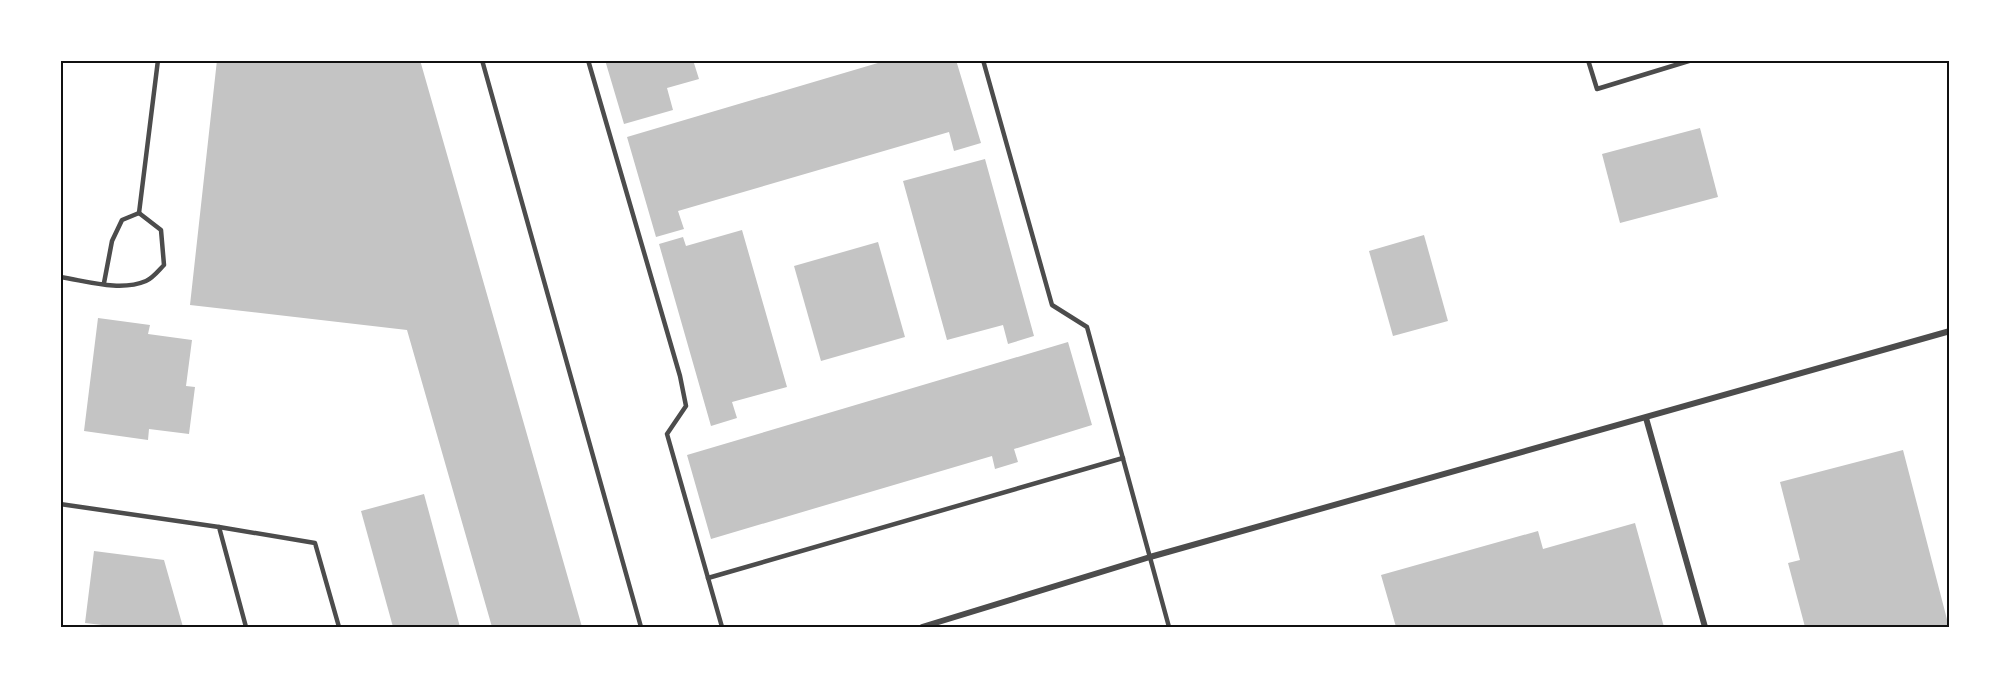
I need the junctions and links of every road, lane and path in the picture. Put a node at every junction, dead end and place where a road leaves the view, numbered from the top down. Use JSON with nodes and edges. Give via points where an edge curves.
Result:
{"nodes":[{"id":1,"x":158,"y":60,"type":"edge"},
{"id":2,"x":482,"y":60,"type":"edge"},
{"id":3,"x":588,"y":60,"type":"edge"},
{"id":4,"x":983,"y":60,"type":"edge"},
{"id":5,"x":1588,"y":60,"type":"edge"},
{"id":6,"x":1692,"y":60,"type":"edge"},
{"id":7,"x":139,"y":213,"type":"junction"},
{"id":8,"x":60,"y":277,"type":"edge"},
{"id":9,"x":104,"y":283,"type":"junction"},
{"id":10,"x":1950,"y":330,"type":"edge"},
{"id":11,"x":1646,"y":418,"type":"junction"},
{"id":12,"x":1123,"y":458,"type":"junction"},
{"id":13,"x":60,"y":504,"type":"edge"},
{"id":14,"x":219,"y":527,"type":"junction"},
{"id":15,"x":1150,"y":557,"type":"junction"},
{"id":16,"x":708,"y":578,"type":"junction"},
{"id":17,"x":246,"y":627,"type":"edge"},
{"id":18,"x":339,"y":627,"type":"edge"},
{"id":19,"x":641,"y":627,"type":"edge"},
{"id":20,"x":722,"y":627,"type":"edge"},
{"id":21,"x":922,"y":627,"type":"edge"},
{"id":22,"x":1169,"y":627,"type":"edge"},
{"id":23,"x":1705,"y":627,"type":"edge"}],
"edges":[{"from":1,"to":7,"type":"lane"},
{"from":2,"to":19,"type":"lane"},
{"from":3,"to":16,"type":"lane","via":[[680,376],[686,406],[667,434]]},
{"from":4,"to":12,"type":"lane","via":[[1052,305],[1087,327]]},
{"from":5,"to":6,"type":"lane","via":[[1597,89]]},
{"from":7,"to":9,"type":"lane","via":[[123,220],[112,241]]},
{"from":7,"to":9,"type":"lane","via":[[161,230],[164,264],[148,280],[124,286]]},
{"from":8,"to":9,"type":"lane"},
{"from":10,"to":11,"type":"street"},
{"from":11,"to":15,"type":"street"},
{"from":11,"to":23,"type":"street"},
{"from":12,"to":15,"type":"lane"},
{"from":12,"to":16,"type":"lane"},
{"from":13,"to":14,"type":"lane"},
{"from":14,"to":17,"type":"lane"},
{"from":14,"to":18,"type":"lane","via":[[315,543]]},
{"from":15,"to":21,"type":"street"},
{"from":15,"to":22,"type":"lane"},
{"from":16,"to":20,"type":"lane"}]}
